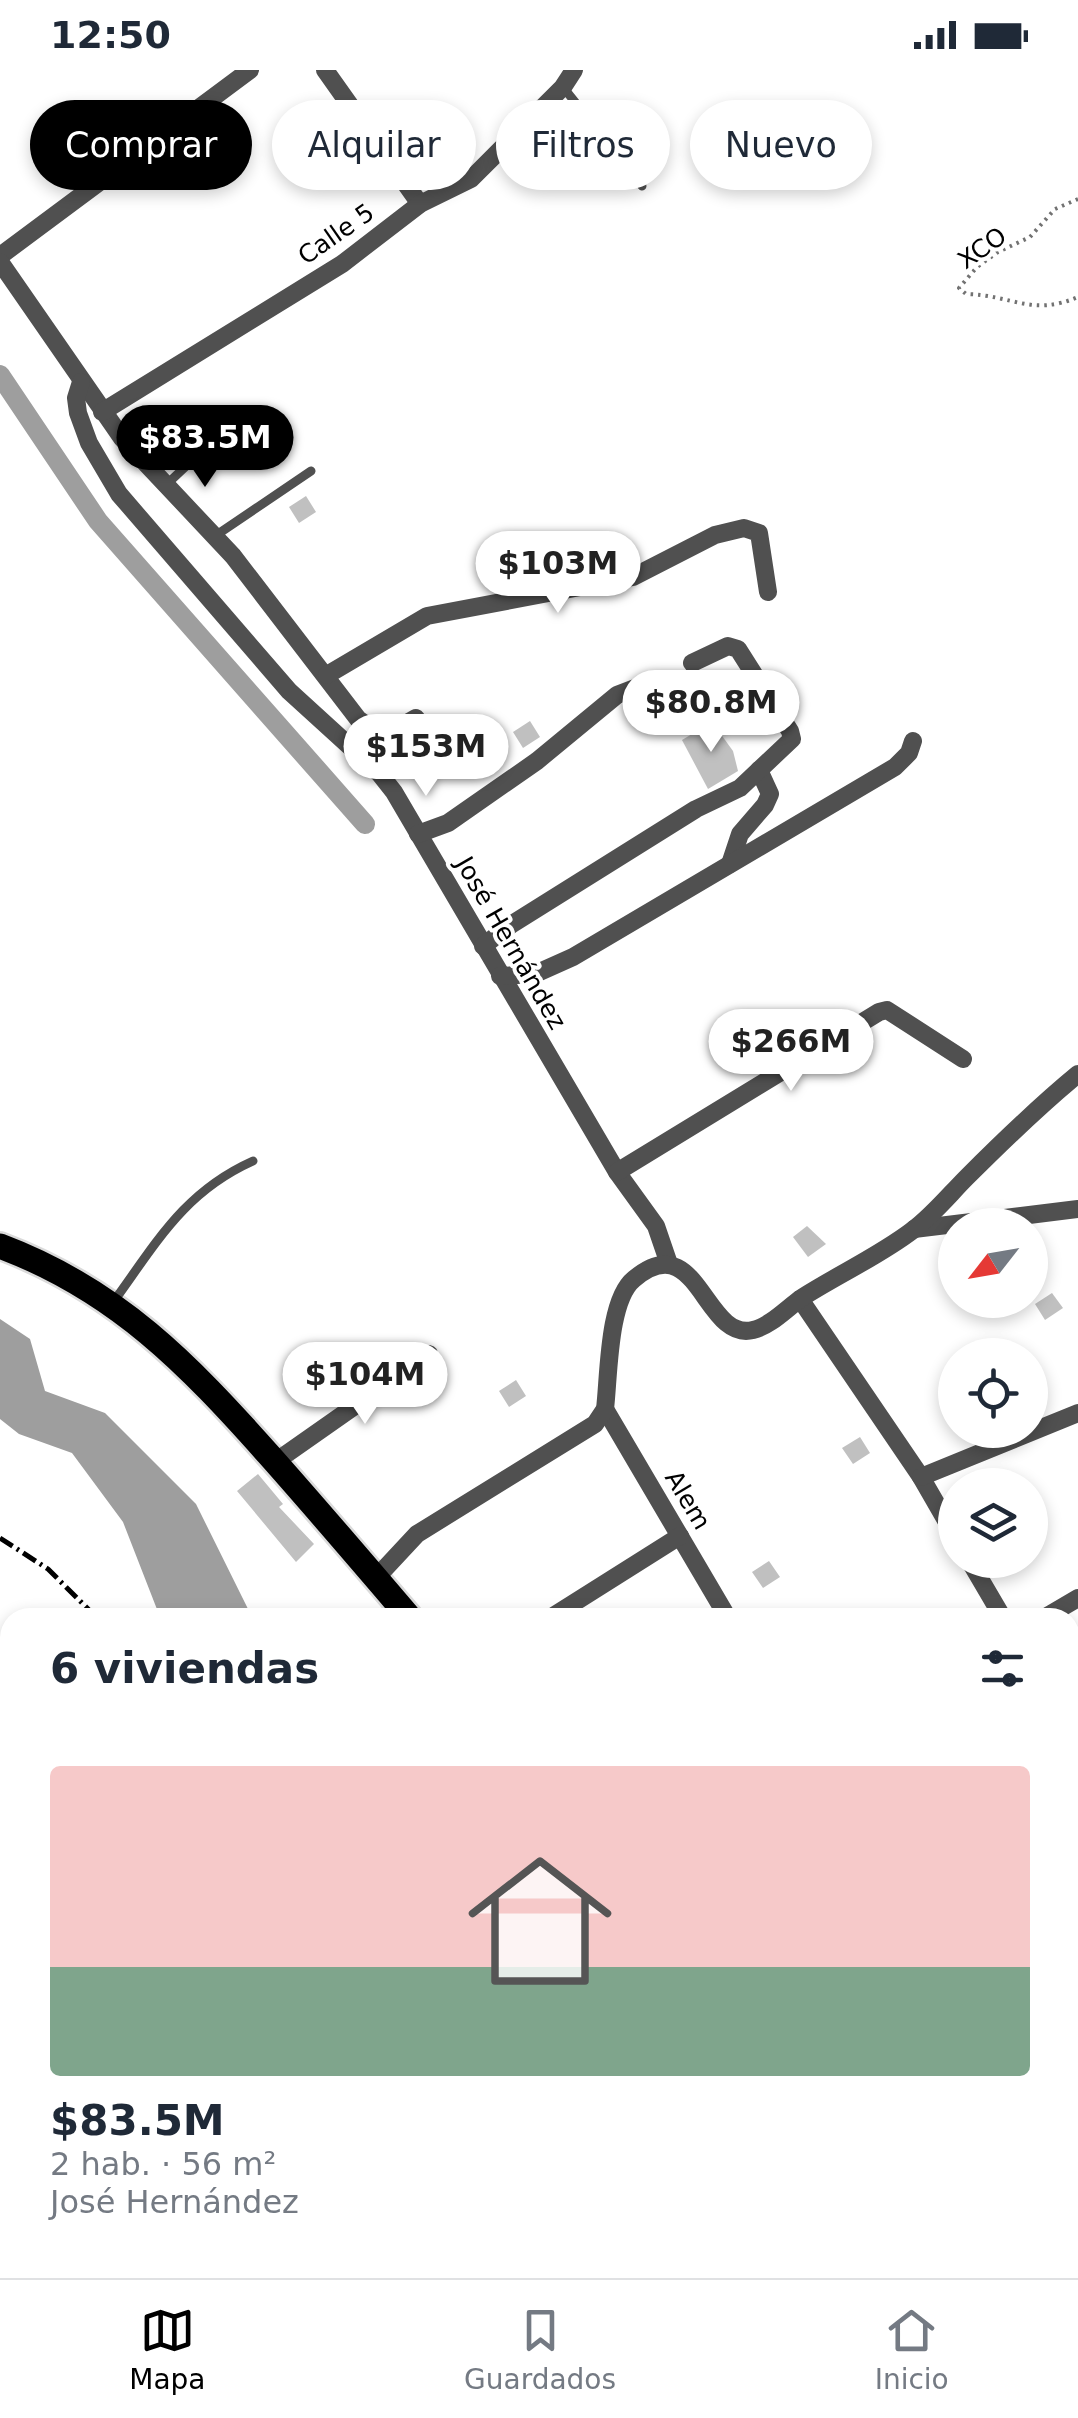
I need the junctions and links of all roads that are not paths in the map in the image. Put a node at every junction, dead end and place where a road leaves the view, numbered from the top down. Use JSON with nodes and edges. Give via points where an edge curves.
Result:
{"nodes":[{"id":1,"x":250,"y":70,"type":"edge"},
{"id":2,"x":325,"y":70,"type":"edge"},
{"id":3,"x":574,"y":70,"type":"edge"},
{"id":4,"x":563,"y":87,"type":"junction"},
{"id":5,"x":573,"y":100,"type":"edge"},
{"id":6,"x":420,"y":204,"type":"junction"},
{"id":7,"x":0,"y":259,"type":"edge"},
{"id":8,"x":80,"y":382,"type":"junction"},
{"id":9,"x":102,"y":412,"type":"junction"},
{"id":10,"x":265,"y":416,"type":"dead end"},
{"id":11,"x":311,"y":471,"type":"dead end"},
{"id":12,"x":167,"y":484,"type":"junction"},
{"id":13,"x":215,"y":536,"type":"junction"},
{"id":14,"x":768,"y":592,"type":"dead end"},
{"id":15,"x":692,"y":663,"type":"dead end"},
{"id":16,"x":327,"y":676,"type":"junction"},
{"id":17,"x":651,"y":682,"type":"dead end"},
{"id":18,"x":416,"y":718,"type":"dead end"},
{"id":19,"x":914,"y":740,"type":"dead end"},
{"id":20,"x":759,"y":770,"type":"junction"},
{"id":21,"x":418,"y":834,"type":"junction"},
{"id":22,"x":730,"y":864,"type":"junction"},
{"id":23,"x":483,"y":946,"type":"junction"},
{"id":24,"x":500,"y":976,"type":"junction"},
{"id":25,"x":963,"y":1059,"type":"dead end"},
{"id":26,"x":1078,"y":1074,"type":"edge"},
{"id":27,"x":253,"y":1161,"type":"dead end"},
{"id":28,"x":617,"y":1172,"type":"junction"},
{"id":29,"x":1078,"y":1209,"type":"edge"},
{"id":30,"x":914,"y":1230,"type":"junction"},
{"id":31,"x":0,"y":1246,"type":"edge"},
{"id":32,"x":669,"y":1264,"type":"junction"},
{"id":33,"x":800,"y":1299,"type":"junction"},
{"id":34,"x":112,"y":1303,"type":"junction"},
{"id":35,"x":428,"y":1354,"type":"dead end"},
{"id":36,"x":604,"y":1409,"type":"junction"},
{"id":37,"x":1078,"y":1413,"type":"edge"},
{"id":38,"x":275,"y":1462,"type":"junction"},
{"id":39,"x":921,"y":1477,"type":"junction"},
{"id":40,"x":938,"y":1506,"type":"edge"},
{"id":41,"x":680,"y":1536,"type":"junction"},
{"id":42,"x":376,"y":1578,"type":"junction"},
{"id":43,"x":980,"y":1578,"type":"edge"},
{"id":44,"x":402,"y":1608,"type":"edge"},
{"id":45,"x":566,"y":1608,"type":"edge"},
{"id":46,"x":722,"y":1608,"type":"edge"},
{"id":47,"x":997,"y":1608,"type":"edge"}],
"edges":[{"from":1,"to":7,"type":"street"},
{"from":2,"to":6,"type":"street"},
{"from":3,"to":4,"type":"street","name":"Calle 5"},
{"from":4,"to":5,"type":"lane"},
{"from":4,"to":6,"type":"street","name":"Calle 5","via":[[484,169]]},
{"from":6,"to":9,"type":"street","name":"Calle 5","via":[[342,264]]},
{"from":7,"to":8,"type":"street","name":"José Hernández"},
{"from":8,"to":9,"type":"street","name":"José Hernández"},
{"from":8,"to":21,"type":"street","name":"José Hernández","via":[[78,413],[119,494],[289,690],[379,773]]},
{"from":9,"to":12,"type":"street","name":"José Hernández"},
{"from":10,"to":12,"type":"lane","via":[[200,453]]},
{"from":11,"to":13,"type":"lane"},
{"from":12,"to":13,"type":"street","name":"José Hernández"},
{"from":13,"to":16,"type":"street","name":"José Hernández"},
{"from":14,"to":16,"type":"street","via":[[759,533],[726,531],[633,576],[427,616]]},
{"from":15,"to":20,"type":"street","via":[[728,646],[738,650],[790,731],[792,739]]},
{"from":16,"to":18,"type":"street","name":"José Hernández","via":[[370,728],[391,730]]},
{"from":17,"to":21,"type":"street","via":[[616,695],[538,761],[448,823]]},
{"from":19,"to":22,"type":"street","via":[[895,767]]},
{"from":20,"to":22,"type":"street","via":[[770,794],[740,834]]},
{"from":20,"to":23,"type":"street"},
{"from":21,"to":23,"type":"street","name":"José Hernández"},
{"from":22,"to":24,"type":"street","via":[[553,968]]},
{"from":23,"to":24,"type":"street","name":"José Hernández"},
{"from":24,"to":28,"type":"street","name":"José Hernández"},
{"from":25,"to":28,"type":"street","via":[[887,1010],[879,1012]]},
{"from":26,"to":30,"type":"street"},
{"from":27,"to":34,"type":"lane","via":[[204,1188],[178,1214]]},
{"from":28,"to":32,"type":"street","name":"José Hernández","via":[[656,1226]]},
{"from":29,"to":30,"type":"street"},
{"from":30,"to":33,"type":"street"},
{"from":31,"to":34,"type":"main road"},
{"from":32,"to":33,"type":"street","via":[[686,1272],[730,1327],[746,1332]]},
{"from":32,"to":36,"type":"street","via":[[632,1280],[620,1297]]},
{"from":33,"to":39,"type":"street"},
{"from":34,"to":38,"type":"main road","via":[[188,1367]]},
{"from":35,"to":38,"type":"street"},
{"from":36,"to":41,"type":"street","name":"Alem"},
{"from":36,"to":42,"type":"street","via":[[582,1434],[417,1534]]},
{"from":37,"to":39,"type":"street"},
{"from":38,"to":42,"type":"main road"},
{"from":39,"to":40,"type":"street"},
{"from":41,"to":45,"type":"street"},
{"from":41,"to":46,"type":"street","name":"Alem"},
{"from":42,"to":44,"type":"main road"},
{"from":43,"to":47,"type":"street"}]}
